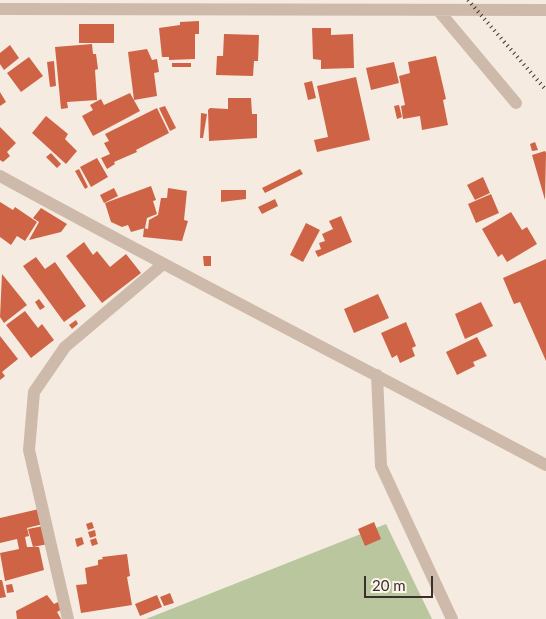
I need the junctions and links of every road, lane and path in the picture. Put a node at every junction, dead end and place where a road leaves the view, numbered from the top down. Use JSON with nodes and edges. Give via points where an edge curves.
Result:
{"nodes":[{"id":1,"x":385,"y":5,"type":"edge"},
{"id":2,"x":0,"y":8,"type":"edge"},
{"id":3,"x":438,"y":10,"type":"junction"},
{"id":4,"x":546,"y":10,"type":"edge"},
{"id":5,"x":516,"y":103,"type":"dead end"},
{"id":6,"x":0,"y":176,"type":"edge"},
{"id":7,"x":162,"y":265,"type":"junction"},
{"id":8,"x":377,"y":375,"type":"junction"},
{"id":9,"x":546,"y":465,"type":"edge"},
{"id":10,"x":68,"y":619,"type":"edge"},
{"id":11,"x":452,"y":619,"type":"edge"}],
"edges":[{"from":1,"to":2,"type":"street"},
{"from":1,"to":3,"type":"street"},
{"from":3,"to":4,"type":"street"},
{"from":3,"to":5,"type":"street"},
{"from":6,"to":7,"type":"street"},
{"from":7,"to":8,"type":"street"},
{"from":7,"to":10,"type":"street","via":[[64,347],[34,392],[29,450]]},
{"from":8,"to":9,"type":"street"},
{"from":8,"to":11,"type":"street","via":[[381,466]]}]}
